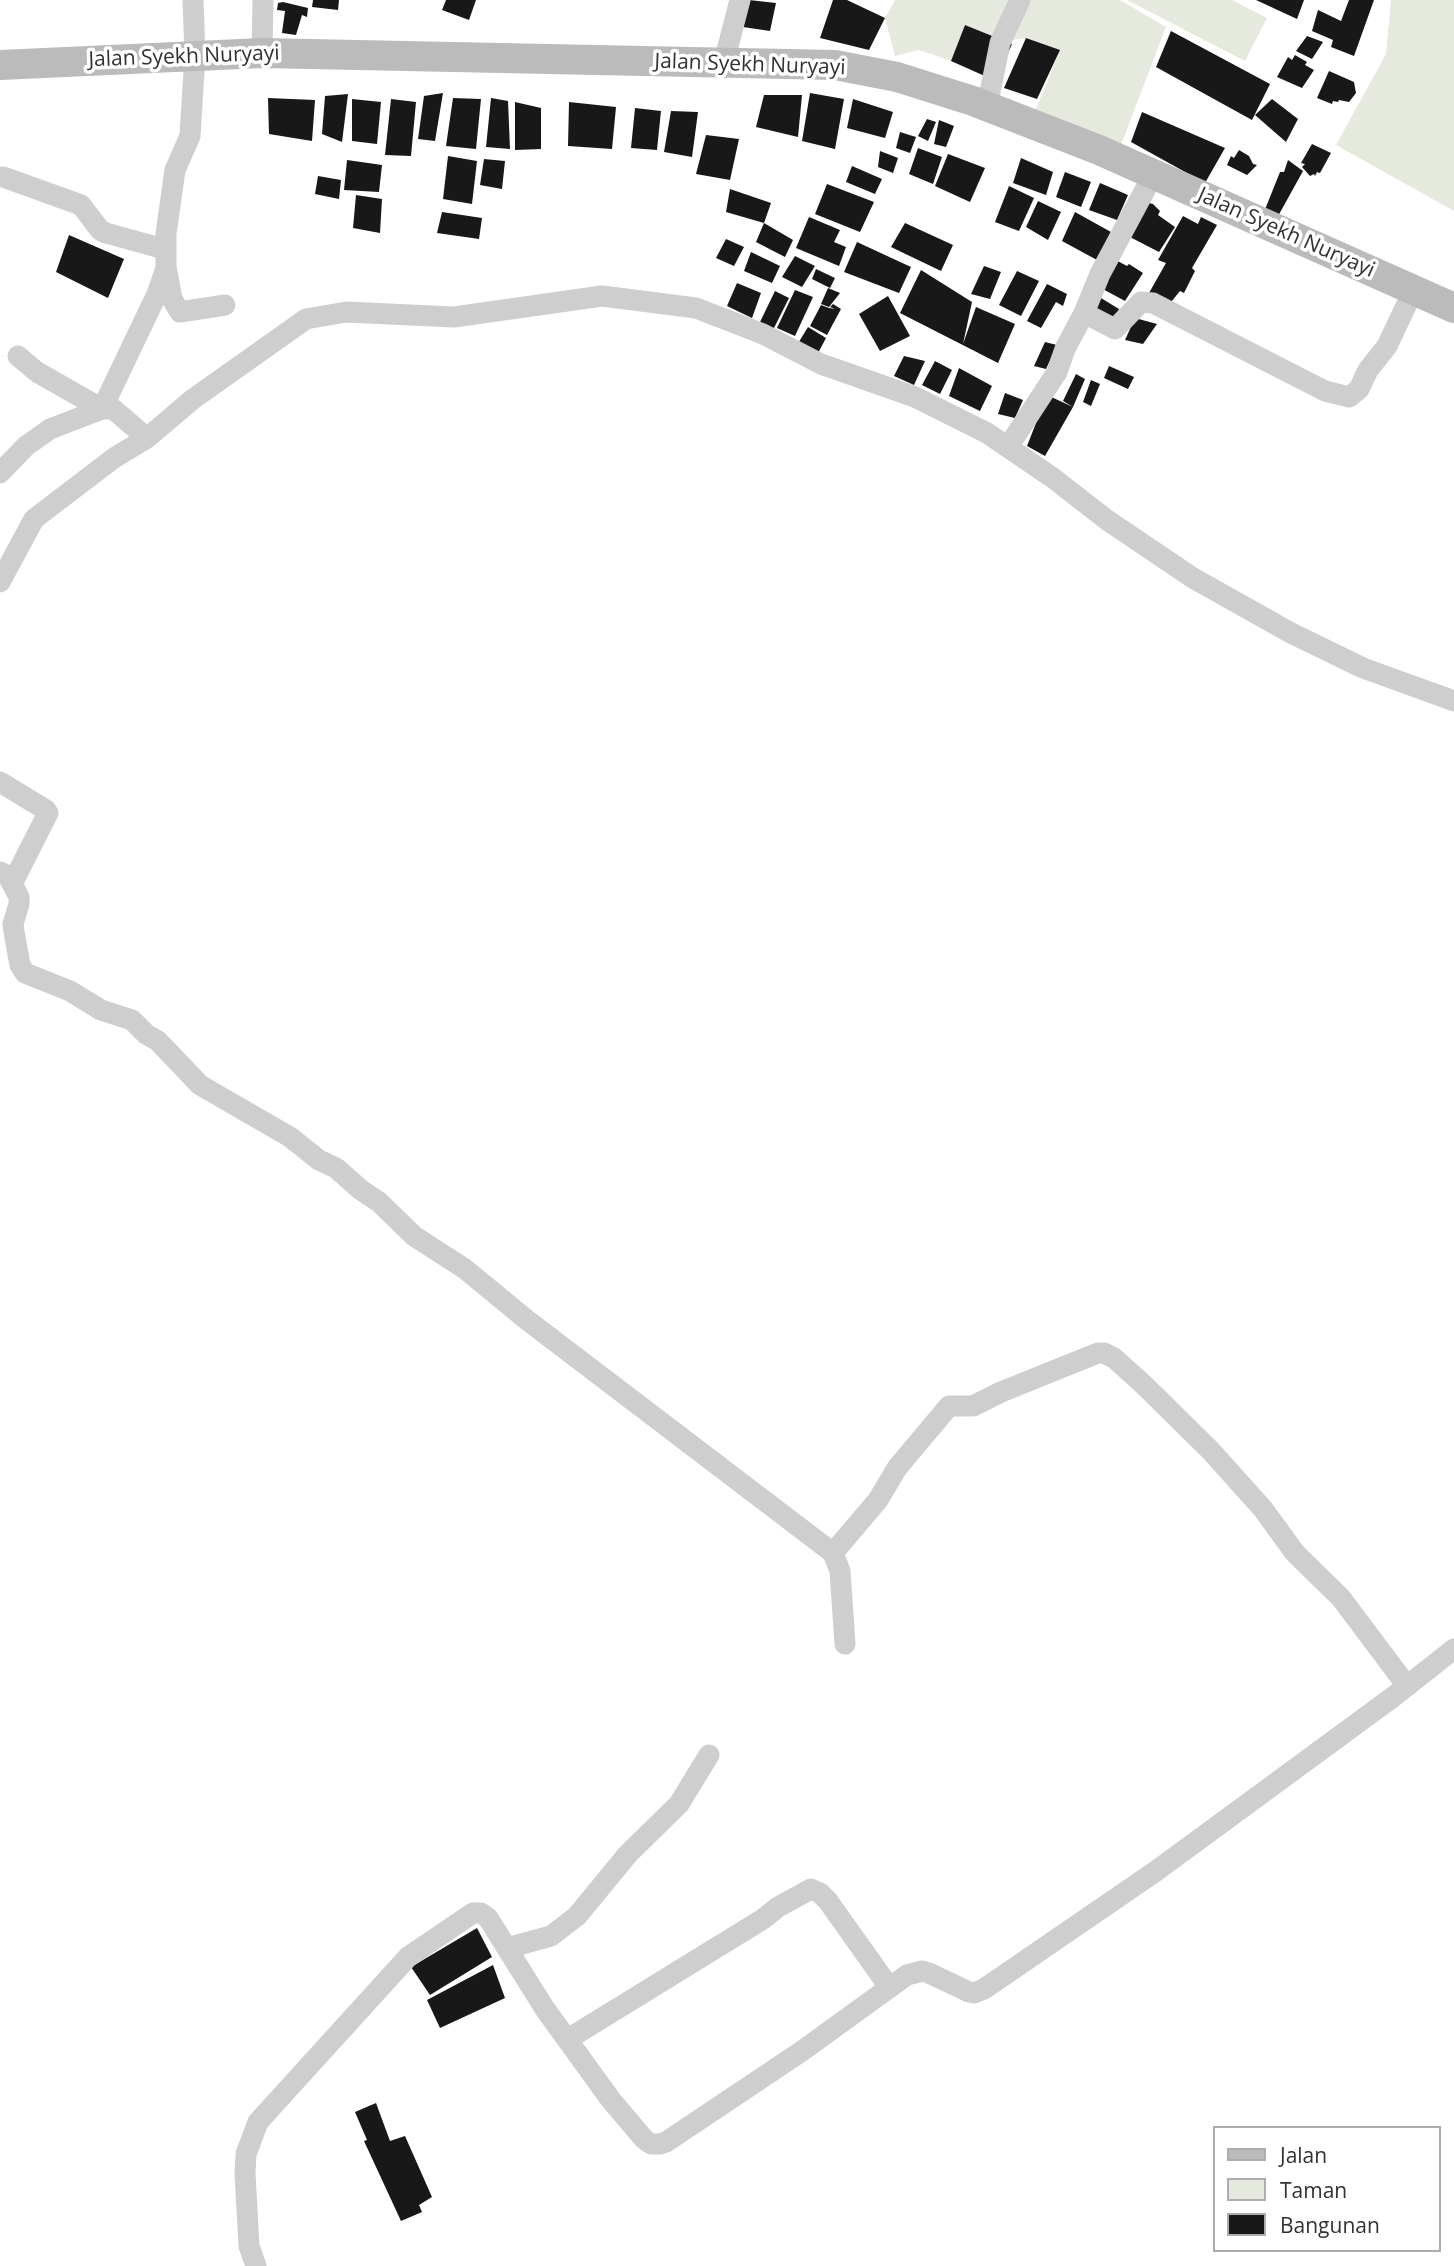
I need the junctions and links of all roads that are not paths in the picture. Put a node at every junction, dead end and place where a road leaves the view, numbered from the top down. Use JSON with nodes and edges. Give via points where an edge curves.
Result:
{"nodes":[{"id":1,"x":193,"y":0,"type":"edge"},
{"id":2,"x":263,"y":0,"type":"edge"},
{"id":3,"x":740,"y":0,"type":"edge"},
{"id":4,"x":1020,"y":0,"type":"edge"},
{"id":5,"x":262,"y":53,"type":"junction"},
{"id":6,"x":195,"y":55,"type":"junction"},
{"id":7,"x":724,"y":62,"type":"junction"},
{"id":8,"x":0,"y":65,"type":"edge"},
{"id":9,"x":987,"y":107,"type":"junction"},
{"id":10,"x":1153,"y":175,"type":"junction"},
{"id":11,"x":3,"y":177,"type":"dead end"},
{"id":12,"x":165,"y":258,"type":"junction"},
{"id":13,"x":1414,"y":289,"type":"junction"},
{"id":14,"x":225,"y":305,"type":"dead end"},
{"id":15,"x":1454,"y":308,"type":"edge"},
{"id":16,"x":1084,"y":313,"type":"junction"},
{"id":17,"x":18,"y":356,"type":"dead end"},
{"id":18,"x":102,"y":409,"type":"junction"},
{"id":19,"x":141,"y":433,"type":"junction"},
{"id":20,"x":1012,"y":441,"type":"junction"},
{"id":21,"x":0,"y":473,"type":"edge"},
{"id":22,"x":0,"y":582,"type":"edge"},
{"id":23,"x":1454,"y":701,"type":"edge"},
{"id":24,"x":0,"y":782,"type":"edge"},
{"id":25,"x":6,"y":878,"type":"edge"},
{"id":26,"x":833,"y":1553,"type":"junction"},
{"id":27,"x":845,"y":1644,"type":"dead end"},
{"id":28,"x":1454,"y":1649,"type":"edge"},
{"id":29,"x":1407,"y":1686,"type":"junction"},
{"id":30,"x":709,"y":1755,"type":"dead end"},
{"id":31,"x":507,"y":1948,"type":"junction"},
{"id":32,"x":888,"y":1987,"type":"junction"},
{"id":33,"x":568,"y":2039,"type":"junction"},
{"id":34,"x":256,"y":2266,"type":"edge"}],
"edges":[{"from":1,"to":6,"type":"street"},
{"from":2,"to":5,"type":"street"},
{"from":3,"to":7,"type":"street"},
{"from":4,"to":9,"type":"street","via":[[1000,43]]},
{"from":5,"to":6,"type":"main road","name":"Jalan Syekh Nuryayi"},
{"from":5,"to":7,"type":"main road","name":"Jalan Syekh Nuryayi"},
{"from":6,"to":8,"type":"main road","name":"Jalan Syekh Nuryayi"},
{"from":6,"to":12,"type":"street","via":[[190,136],[175,170]]},
{"from":7,"to":9,"type":"main road","name":"Jalan Syekh Nuryayi","via":[[835,65],[897,77]]},
{"from":9,"to":10,"type":"main road","name":"Jalan Syekh Nuryayi"},
{"from":10,"to":13,"type":"main road","name":"Jalan Syekh Nuryayi"},
{"from":10,"to":16,"type":"street"},
{"from":11,"to":12,"type":"street","via":[[81,205],[103,232]]},
{"from":12,"to":14,"type":"street","via":[[172,299],[180,312]]},
{"from":12,"to":18,"type":"street","via":[[157,294]]},
{"from":13,"to":15,"type":"main road","name":"Jalan Syekh Nuryayi"},
{"from":13,"to":16,"type":"street","via":[[1387,346],[1349,397],[1325,391],[1153,303],[1140,302],[1115,329]]},
{"from":16,"to":20,"type":"street","via":[[1057,372]]},
{"from":17,"to":18,"type":"street"},
{"from":18,"to":19,"type":"street","via":[[113,409]]},
{"from":18,"to":21,"type":"street","via":[[50,429]]},
{"from":19,"to":20,"type":"street","via":[[306,319],[346,312],[454,317],[602,296],[696,307],[821,364],[915,397]]},
{"from":19,"to":22,"type":"street","via":[[34,519]]},
{"from":20,"to":23,"type":"street","via":[[1107,520],[1193,578],[1363,668]]},
{"from":24,"to":25,"type":"street","via":[[48,813]]},
{"from":25,"to":26,"type":"street","via":[[20,901],[13,923],[25,973],[132,1020],[200,1085],[336,1168],[414,1236],[465,1269]]},
{"from":26,"to":27,"type":"street","via":[[840,1570]]},
{"from":26,"to":29,"type":"street","via":[[949,1406],[973,1406],[1104,1353],[1211,1451],[1295,1553],[1341,1598]]},
{"from":28,"to":29,"type":"street"},
{"from":29,"to":32,"type":"street","via":[[1156,1871],[979,1992],[922,1971]]},
{"from":30,"to":31,"type":"street","via":[[679,1804],[628,1854],[577,1916],[551,1936]]},
{"from":31,"to":33,"type":"street"},
{"from":31,"to":34,"type":"street","via":[[488,1918],[477,1912],[408,1957],[265,2113],[246,2154],[249,2246]]},
{"from":32,"to":33,"type":"street","via":[[828,1901],[811,1889]]},
{"from":32,"to":33,"type":"street","via":[[802,2051],[660,2144],[644,2139]]}]}
